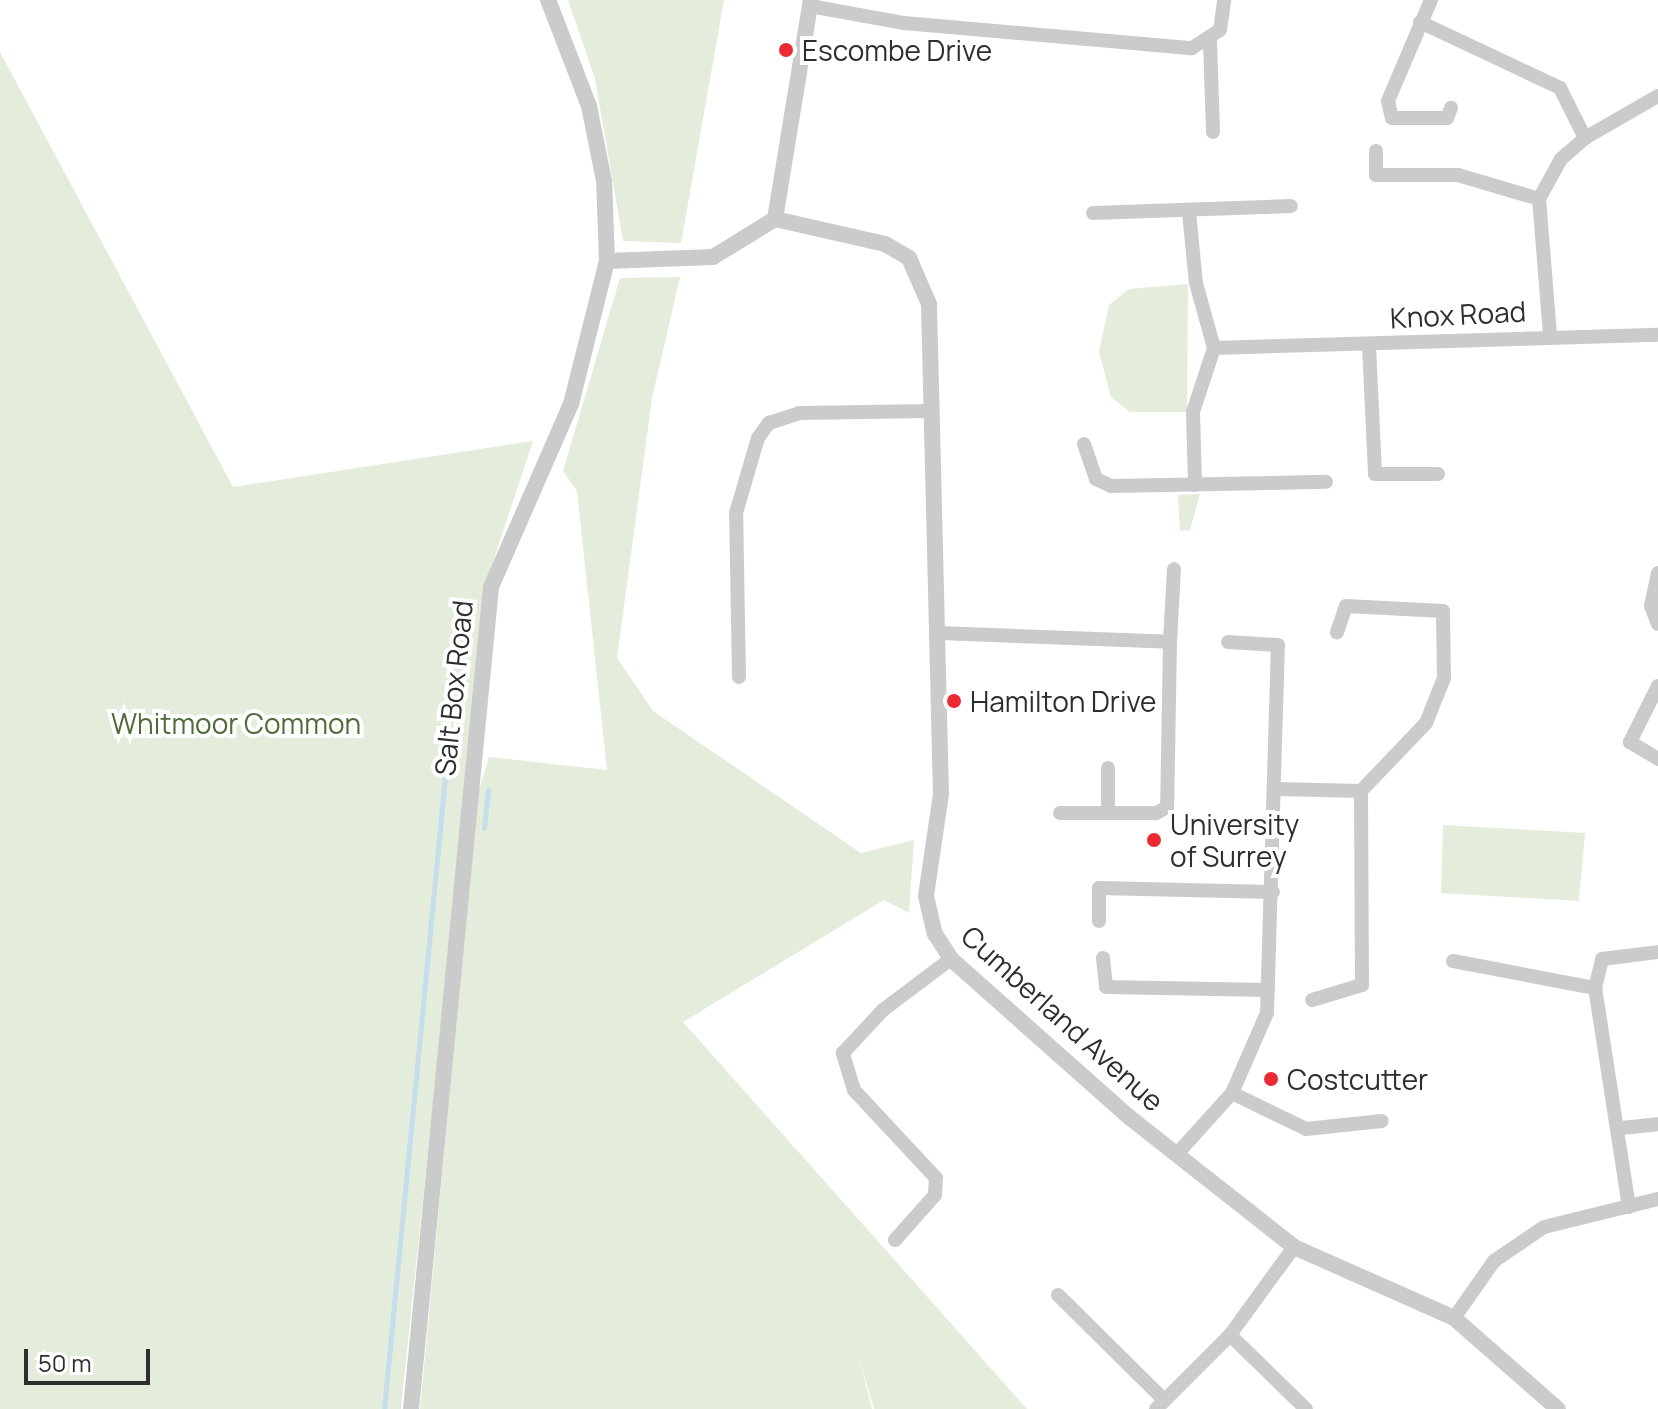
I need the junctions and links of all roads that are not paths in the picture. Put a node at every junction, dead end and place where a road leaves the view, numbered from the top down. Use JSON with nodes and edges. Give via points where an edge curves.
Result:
{"nodes":[{"id":1,"x":548,"y":0,"type":"edge"},
{"id":2,"x":1224,"y":0,"type":"edge"},
{"id":3,"x":1431,"y":0,"type":"edge"},
{"id":4,"x":810,"y":3,"type":"edge"},
{"id":5,"x":1420,"y":22,"type":"junction"},
{"id":6,"x":1210,"y":41,"type":"junction"},
{"id":7,"x":1658,"y":96,"type":"edge"},
{"id":8,"x":1451,"y":108,"type":"dead end"},
{"id":9,"x":1213,"y":132,"type":"dead end"},
{"id":10,"x":1585,"y":138,"type":"junction"},
{"id":11,"x":1376,"y":151,"type":"dead end"},
{"id":12,"x":1539,"y":199,"type":"junction"},
{"id":13,"x":1291,"y":206,"type":"dead end"},
{"id":14,"x":1189,"y":212,"type":"junction"},
{"id":15,"x":1093,"y":213,"type":"dead end"},
{"id":16,"x":775,"y":219,"type":"junction"},
{"id":17,"x":607,"y":261,"type":"junction"},
{"id":18,"x":1550,"y":335,"type":"junction"},
{"id":19,"x":1658,"y":335,"type":"edge"},
{"id":20,"x":1369,"y":346,"type":"junction"},
{"id":21,"x":1214,"y":348,"type":"junction"},
{"id":22,"x":931,"y":411,"type":"junction"},
{"id":23,"x":1084,"y":444,"type":"dead end"},
{"id":24,"x":1438,"y":474,"type":"dead end"},
{"id":25,"x":1326,"y":482,"type":"dead end"},
{"id":26,"x":1195,"y":485,"type":"junction"},
{"id":27,"x":1174,"y":569,"type":"dead end"},
{"id":28,"x":1658,"y":573,"type":"edge"},
{"id":29,"x":1658,"y":624,"type":"edge"},
{"id":30,"x":1337,"y":632,"type":"dead end"},
{"id":31,"x":939,"y":633,"type":"junction"},
{"id":32,"x":1170,"y":642,"type":"junction"},
{"id":33,"x":1228,"y":642,"type":"dead end"},
{"id":34,"x":739,"y":677,"type":"dead end"},
{"id":35,"x":1658,"y":686,"type":"edge"},
{"id":36,"x":1658,"y":759,"type":"edge"},
{"id":37,"x":1108,"y":768,"type":"dead end"},
{"id":38,"x":1276,"y":789,"type":"junction"},
{"id":39,"x":1361,"y":791,"type":"junction"},
{"id":40,"x":1108,"y":812,"type":"junction"},
{"id":41,"x":1060,"y":813,"type":"dead end"},
{"id":42,"x":1273,"y":892,"type":"junction"},
{"id":43,"x":1099,"y":921,"type":"dead end"},
{"id":44,"x":1658,"y":952,"type":"edge"},
{"id":45,"x":1103,"y":958,"type":"dead end"},
{"id":46,"x":951,"y":959,"type":"junction"},
{"id":47,"x":1453,"y":961,"type":"dead end"},
{"id":48,"x":1595,"y":988,"type":"junction"},
{"id":49,"x":1268,"y":990,"type":"junction"},
{"id":50,"x":1312,"y":1000,"type":"dead end"},
{"id":51,"x":1232,"y":1093,"type":"junction"},
{"id":52,"x":1382,"y":1121,"type":"dead end"},
{"id":53,"x":1658,"y":1124,"type":"edge"},
{"id":54,"x":1621,"y":1128,"type":"junction"},
{"id":55,"x":1177,"y":1154,"type":"junction"},
{"id":56,"x":1658,"y":1199,"type":"edge"},
{"id":57,"x":1629,"y":1207,"type":"junction"},
{"id":58,"x":895,"y":1240,"type":"dead end"},
{"id":59,"x":1294,"y":1247,"type":"junction"},
{"id":60,"x":1058,"y":1295,"type":"dead end"},
{"id":61,"x":1454,"y":1318,"type":"junction"},
{"id":62,"x":1230,"y":1335,"type":"junction"},
{"id":63,"x":1160,"y":1405,"type":"edge"},
{"id":64,"x":411,"y":1409,"type":"edge"},
{"id":65,"x":1306,"y":1409,"type":"edge"},
{"id":66,"x":1558,"y":1409,"type":"edge"}],
"edges":[{"from":1,"to":17,"type":"street","name":"Salt Box Road","via":[[589,106],[604,181]]},
{"from":2,"to":6,"type":"street","via":[[1220,30]]},
{"from":3,"to":5,"type":"street"},
{"from":4,"to":6,"type":"street","via":[[904,23],[1162,47]]},
{"from":4,"to":16,"type":"street"},
{"from":5,"to":8,"type":"street","via":[[1388,101],[1392,118],[1447,118]]},
{"from":5,"to":10,"type":"street","via":[[1560,88]]},
{"from":6,"to":9,"type":"street"},
{"from":7,"to":10,"type":"street"},
{"from":10,"to":12,"type":"street","via":[[1561,159]]},
{"from":11,"to":12,"type":"street","via":[[1376,175],[1458,175]]},
{"from":12,"to":18,"type":"street"},
{"from":13,"to":14,"type":"street"},
{"from":14,"to":15,"type":"street"},
{"from":14,"to":21,"type":"street","via":[[1196,283]]},
{"from":16,"to":17,"type":"street","via":[[713,257]]},
{"from":16,"to":22,"type":"street","name":"Cumberland Avenue","via":[[854,233],[909,258],[929,304]]},
{"from":17,"to":64,"type":"street","name":"Salt Box Road","via":[[571,404],[491,587]]},
{"from":18,"to":19,"type":"street","name":"Knox Road"},
{"from":18,"to":20,"type":"street","name":"Knox Road"},
{"from":20,"to":21,"type":"street","name":"Knox Road"},
{"from":20,"to":24,"type":"street","name":"Knox Road","via":[[1375,474]]},
{"from":21,"to":26,"type":"street","via":[[1193,412]]},
{"from":22,"to":31,"type":"street","name":"Cumberland Avenue"},
{"from":22,"to":34,"type":"street","via":[[799,413],[769,423],[758,438],[736,513]]},
{"from":23,"to":26,"type":"street","via":[[1096,479],[1111,486]]},
{"from":25,"to":26,"type":"street"},
{"from":27,"to":32,"type":"street"},
{"from":28,"to":29,"type":"street","via":[[1651,606]]},
{"from":30,"to":39,"type":"street","via":[[1346,606],[1443,611],[1447,633],[1444,678],[1426,723]]},
{"from":31,"to":32,"type":"street"},
{"from":31,"to":46,"type":"street","name":"Cumberland Avenue","via":[[941,794],[926,896],[935,934]]},
{"from":32,"to":40,"type":"street","via":[[1167,807]]},
{"from":33,"to":38,"type":"street","via":[[1278,645]]},
{"from":35,"to":36,"type":"street","via":[[1630,742]]},
{"from":37,"to":40,"type":"street"},
{"from":38,"to":39,"type":"street"},
{"from":38,"to":42,"type":"street"},
{"from":39,"to":50,"type":"street","via":[[1362,985]]},
{"from":40,"to":41,"type":"street"},
{"from":42,"to":43,"type":"street","via":[[1099,888]]},
{"from":42,"to":49,"type":"street"},
{"from":44,"to":48,"type":"street","via":[[1602,959]]},
{"from":45,"to":49,"type":"street","via":[[1106,987]]},
{"from":46,"to":55,"type":"street","name":"Cumberland Avenue"},
{"from":46,"to":58,"type":"street","via":[[883,1010],[843,1053],[854,1090],[936,1178],[935,1195]]},
{"from":47,"to":48,"type":"street"},
{"from":48,"to":54,"type":"street"},
{"from":49,"to":51,"type":"street","via":[[1267,1013]]},
{"from":51,"to":52,"type":"street","via":[[1306,1129]]},
{"from":51,"to":55,"type":"street"},
{"from":53,"to":54,"type":"street"},
{"from":54,"to":57,"type":"street"},
{"from":55,"to":59,"type":"street","name":"Cumberland Avenue"},
{"from":56,"to":57,"type":"street"},
{"from":57,"to":61,"type":"street","via":[[1544,1227],[1494,1261]]},
{"from":59,"to":61,"type":"street","name":"Cumberland Avenue"},
{"from":59,"to":62,"type":"street"},
{"from":60,"to":63,"type":"street"},
{"from":61,"to":66,"type":"street","name":"Cumberland Avenue"},
{"from":62,"to":63,"type":"street"},
{"from":62,"to":65,"type":"street"}]}
